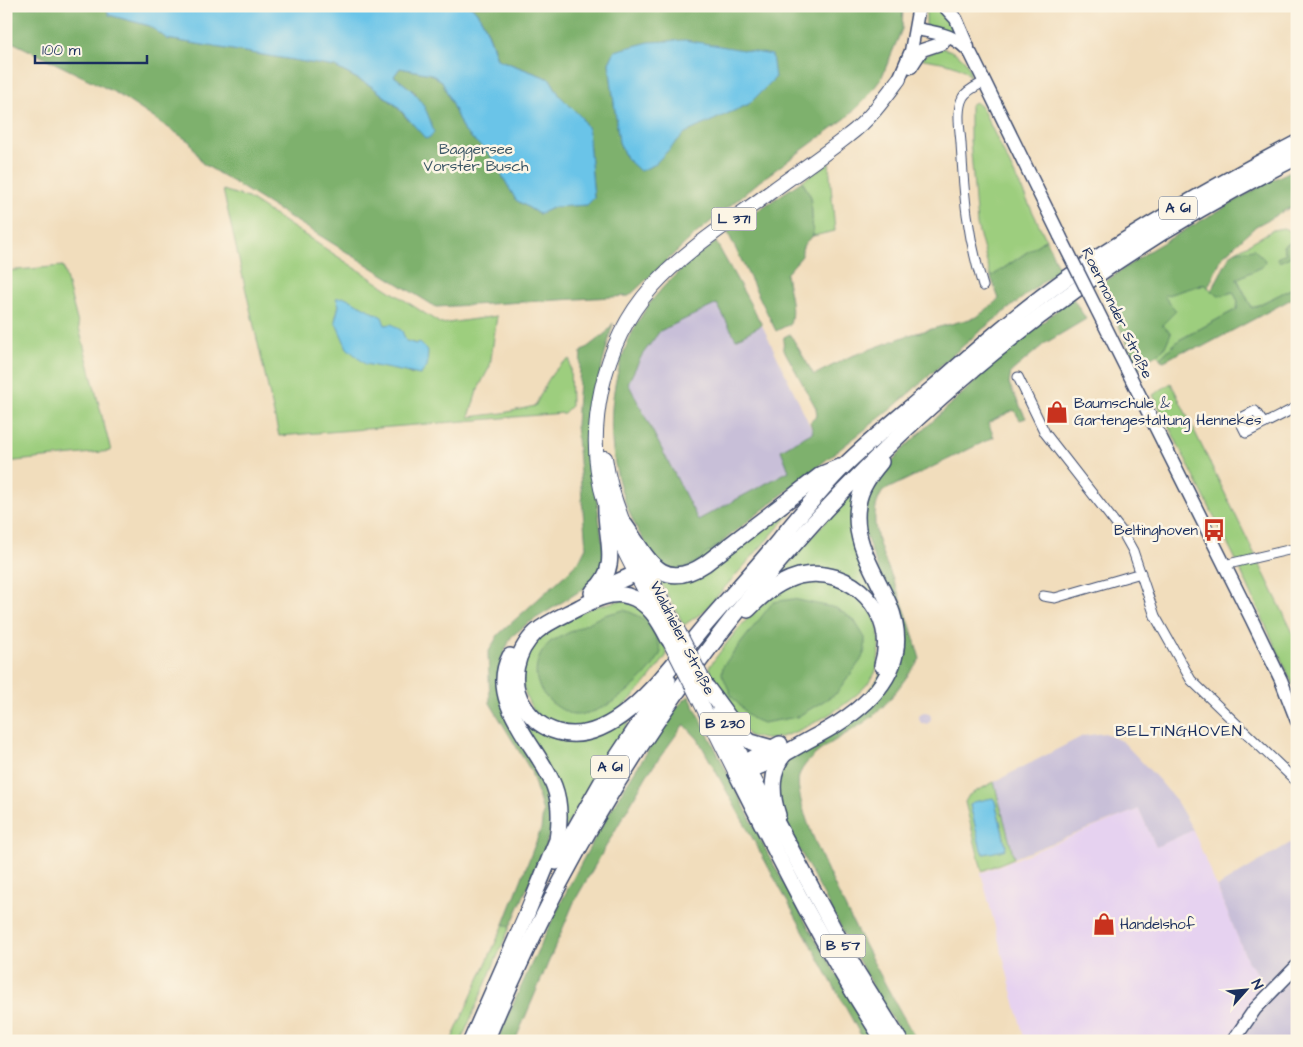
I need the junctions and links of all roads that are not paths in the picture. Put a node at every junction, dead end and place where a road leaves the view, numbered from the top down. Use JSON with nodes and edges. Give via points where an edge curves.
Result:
{"nodes":[{"id":1,"x":918,"y":6,"type":"edge"},
{"id":2,"x":944,"y":6,"type":"edge"},
{"id":3,"x":915,"y":33,"type":"junction"},
{"id":4,"x":943,"y":43,"type":"junction"},
{"id":5,"x":971,"y":54,"type":"junction"},
{"id":6,"x":899,"y":79,"type":"junction"},
{"id":7,"x":984,"y":82,"type":"junction"},
{"id":8,"x":1297,"y":143,"type":"edge"},
{"id":9,"x":1297,"y":158,"type":"edge"},
{"id":10,"x":984,"y":286,"type":"dead end"},
{"id":11,"x":1018,"y":377,"type":"dead end"},
{"id":12,"x":605,"y":378,"type":"junction"},
{"id":13,"x":1297,"y":407,"type":"edge"},
{"id":14,"x":924,"y":412,"type":"junction"},
{"id":15,"x":1264,"y":424,"type":"dead end"},
{"id":16,"x":845,"y":464,"type":"junction"},
{"id":17,"x":606,"y":505,"type":"junction"},
{"id":18,"x":625,"y":525,"type":"junction"},
{"id":19,"x":1297,"y":548,"type":"edge"},
{"id":20,"x":1224,"y":565,"type":"junction"},
{"id":21,"x":637,"y":573,"type":"junction"},
{"id":22,"x":1141,"y":573,"type":"junction"},
{"id":23,"x":654,"y":585,"type":"junction"},
{"id":24,"x":589,"y":595,"type":"junction"},
{"id":25,"x":1043,"y":596,"type":"dead end"},
{"id":26,"x":706,"y":624,"type":"junction"},
{"id":27,"x":671,"y":635,"type":"junction"},
{"id":28,"x":695,"y":662,"type":"junction"},
{"id":29,"x":702,"y":691,"type":"junction"},
{"id":30,"x":1297,"y":721,"type":"edge"},
{"id":31,"x":772,"y":748,"type":"junction"},
{"id":32,"x":789,"y":750,"type":"junction"},
{"id":33,"x":743,"y":769,"type":"junction"},
{"id":34,"x":1295,"y":778,"type":"edge"},
{"id":35,"x":790,"y":850,"type":"junction"},
{"id":36,"x":526,"y":916,"type":"junction"},
{"id":37,"x":1297,"y":966,"type":"edge"},
{"id":38,"x":471,"y":1041,"type":"edge"},
{"id":39,"x":486,"y":1041,"type":"edge"},
{"id":40,"x":884,"y":1041,"type":"edge"},
{"id":41,"x":900,"y":1041,"type":"edge"},
{"id":42,"x":1233,"y":1041,"type":"edge"}],
"edges":[{"from":1,"to":3,"type":"main road","name":"Waldnieler Straße","number":"L 371"},
{"from":2,"to":5,"type":"main road","via":[[956,19]]},
{"from":3,"to":4,"type":"main road","name":"Roermonder Straße"},
{"from":3,"to":5,"type":"main road","name":"Roermonder Straße","via":[[951,36]]},
{"from":3,"to":6,"type":"main road","name":"Waldnieler Straße","number":"L 371"},
{"from":4,"to":6,"type":"main road","via":[[922,50]]},
{"from":4,"to":7,"type":"main road","name":"Roermonder Straße","via":[[961,52]]},
{"from":5,"to":7,"type":"main road","name":"Roermonder Straße"},
{"from":6,"to":12,"type":"main road","name":"Waldnieler Straße","number":"L 371","via":[[850,134],[683,257],[651,288],[624,329]]},
{"from":7,"to":10,"type":"street","via":[[966,92],[959,118],[964,208]]},
{"from":7,"to":20,"type":"main road","name":"Roermonder Straße","bridge":true},
{"from":8,"to":16,"type":"highway","number":"A 61","via":[[1175,210],[1063,281],[997,332]]},
{"from":9,"to":14,"type":"highway","number":"A 61","via":[[1169,230],[1066,297]]},
{"from":11,"to":22,"type":"street","via":[[1045,433],[1123,533]]},
{"from":12,"to":17,"type":"main road","name":"Waldnieler Straße","number":"L 371","via":[[598,405],[595,443]]},
{"from":12,"to":18,"type":"main road","name":"Waldnieler Straße","number":"L 371","via":[[603,442],[613,494]]},
{"from":13,"to":15,"type":"street"},
{"from":14,"to":28,"type":"highway","number":"A 61","via":[[810,525]]},
{"from":14,"to":32,"type":"highway","via":[[872,474],[858,503],[862,548],[894,620],[897,635],[894,661],[878,692],[866,704],[838,724]]},
{"from":16,"to":18,"type":"highway","via":[[822,474],[705,564],[684,574],[666,574],[656,568]]},
{"from":16,"to":26,"type":"highway","number":"A 61"},
{"from":17,"to":21,"type":"main road","name":"Waldnieler Straße","number":"L 371"},
{"from":17,"to":24,"type":"highway","via":[[611,556],[609,568],[602,583]]},
{"from":18,"to":23,"type":"main road","name":"Waldnieler Straße","number":"L 371"},
{"from":19,"to":20,"type":"street"},
{"from":20,"to":30,"type":"main road","name":"Roermonder Straße","via":[[1281,680]]},
{"from":21,"to":23,"type":"highway"},
{"from":21,"to":24,"type":"highway"},
{"from":21,"to":27,"type":"main road","name":"Waldnieler Straße","number":"L 371"},
{"from":22,"to":25,"type":"street","via":[[1055,598]]},
{"from":22,"to":34,"type":"street","via":[[1155,616],[1191,680]]},
{"from":23,"to":27,"type":"main road","name":"Waldnieler Straße","number":"L 371"},
{"from":24,"to":36,"type":"highway","via":[[532,627],[508,660],[505,685],[511,710],[550,778],[560,814],[556,840]]},
{"from":26,"to":27,"type":"highway","via":[[655,683],[624,714],[602,728],[578,735],[553,731],[540,724],[522,703],[516,690],[518,659],[532,637],[545,626],[592,601],[615,594],[631,597],[645,604]]},
{"from":26,"to":36,"type":"highway","number":"A 61","via":[[609,769]]},
{"from":27,"to":28,"type":"main road","name":"Waldnieler Straße","number":"L 371","bridge":true},
{"from":28,"to":29,"type":"main road","name":"Waldnieler Straße","number":"B 230","bridge":true},
{"from":28,"to":31,"type":"highway","via":[[757,601],[799,576],[815,574],[839,578],[859,589],[881,620],[885,642],[884,661],[874,682],[859,700],[845,710]]},
{"from":28,"to":39,"type":"highway","number":"A 61","via":[[594,820],[538,927]]},
{"from":29,"to":31,"type":"highway","via":[[741,734],[751,742]]},
{"from":29,"to":33,"type":"main road","name":"Waldnieler Straße","number":"B 230"},
{"from":31,"to":33,"type":"highway"},
{"from":32,"to":33,"type":"highway"},
{"from":32,"to":35,"type":"highway","via":[[776,768],[773,791]]},
{"from":33,"to":35,"type":"highway","name":"Waldnieler Straße","number":"B 57"},
{"from":33,"to":40,"type":"highway","name":"Waldnieler Straße","number":"B 57","via":[[787,874]]},
{"from":35,"to":41,"type":"highway","name":"Waldnieler Straße","number":"B 57","via":[[870,996]]},
{"from":36,"to":38,"type":"highway","number":"A 61"},
{"from":37,"to":42,"type":"main road","via":[[1255,1009]]}]}
